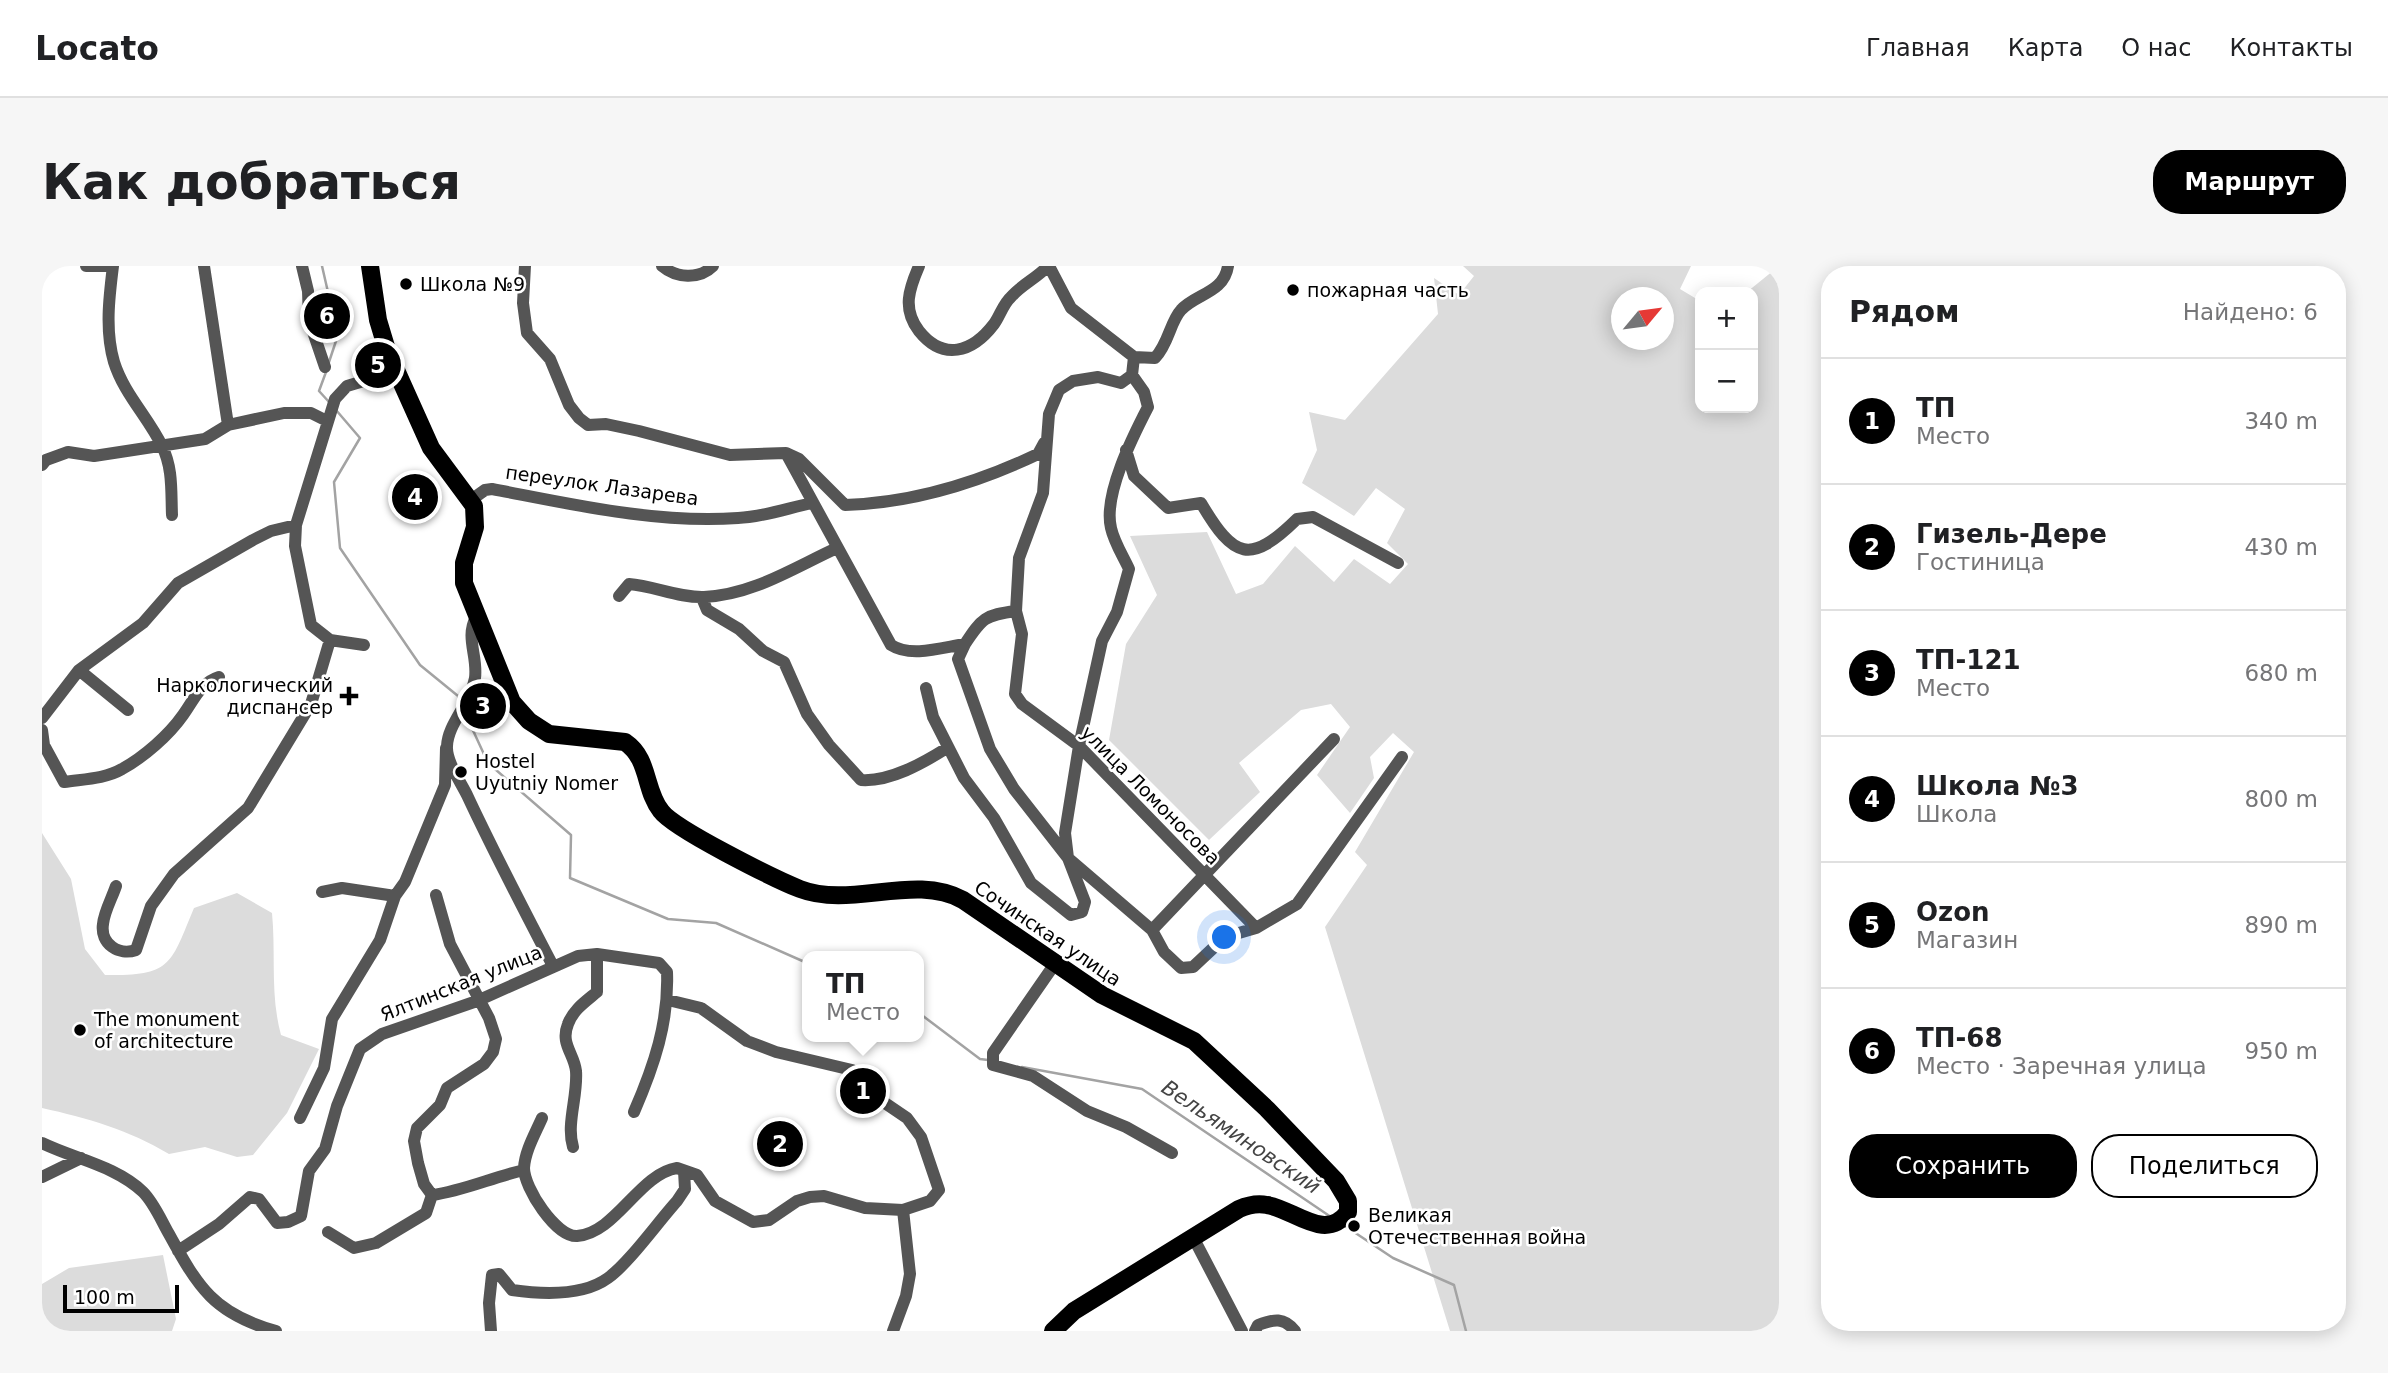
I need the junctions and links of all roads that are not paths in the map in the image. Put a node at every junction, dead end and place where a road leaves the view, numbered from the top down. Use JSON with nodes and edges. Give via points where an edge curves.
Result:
{"nodes":[{"id":1,"x":86,"y":266,"type":"edge"},
{"id":2,"x":108,"y":266,"type":"edge"},
{"id":3,"x":113,"y":266,"type":"edge"},
{"id":4,"x":204,"y":266,"type":"edge"},
{"id":5,"x":302,"y":266,"type":"edge"},
{"id":6,"x":370,"y":266,"type":"edge"},
{"id":7,"x":525,"y":266,"type":"edge"},
{"id":8,"x":662,"y":266,"type":"edge"},
{"id":9,"x":713,"y":266,"type":"edge"},
{"id":10,"x":919,"y":266,"type":"edge"},
{"id":11,"x":1049,"y":266,"type":"edge"},
{"id":12,"x":1228,"y":266,"type":"edge"},
{"id":13,"x":1134,"y":357,"type":"junction"},
{"id":14,"x":325,"y":367,"type":"dead end"},
{"id":15,"x":397,"y":371,"type":"junction"},
{"id":16,"x":1132,"y":375,"type":"junction"},
{"id":17,"x":327,"y":421,"type":"junction"},
{"id":18,"x":228,"y":425,"type":"junction"},
{"id":19,"x":1046,"y":439,"type":"junction"},
{"id":20,"x":162,"y":445,"type":"junction"},
{"id":21,"x":1126,"y":450,"type":"junction"},
{"id":22,"x":786,"y":453,"type":"junction"},
{"id":23,"x":42,"y":465,"type":"edge"},
{"id":24,"x":471,"y":500,"type":"junction"},
{"id":25,"x":812,"y":503,"type":"junction"},
{"id":26,"x":172,"y":515,"type":"dead end"},
{"id":27,"x":296,"y":525,"type":"junction"},
{"id":28,"x":837,"y":548,"type":"junction"},
{"id":29,"x":1398,"y":563,"type":"dead end"},
{"id":30,"x":619,"y":596,"type":"dead end"},
{"id":31,"x":702,"y":597,"type":"junction"},
{"id":32,"x":1018,"y":609,"type":"junction"},
{"id":33,"x":476,"y":617,"type":"junction"},
{"id":34,"x":330,"y":640,"type":"junction"},
{"id":35,"x":965,"y":644,"type":"junction"},
{"id":36,"x":364,"y":645,"type":"dead end"},
{"id":37,"x":79,"y":670,"type":"junction"},
{"id":38,"x":219,"y":677,"type":"dead end"},
{"id":39,"x":926,"y":688,"type":"dead end"},
{"id":40,"x":128,"y":710,"type":"dead end"},
{"id":41,"x":42,"y":718,"type":"edge"},
{"id":42,"x":42,"y":730,"type":"edge"},
{"id":43,"x":1334,"y":740,"type":"dead end"},
{"id":44,"x":43,"y":745,"type":"edge"},
{"id":45,"x":1079,"y":746,"type":"junction"},
{"id":46,"x":446,"y":748,"type":"junction"},
{"id":47,"x":947,"y":748,"type":"junction"},
{"id":48,"x":1402,"y":757,"type":"dead end"},
{"id":49,"x":1068,"y":858,"type":"junction"},
{"id":50,"x":1204,"y":875,"type":"junction"},
{"id":51,"x":116,"y":886,"type":"dead end"},
{"id":52,"x":322,"y":892,"type":"dead end"},
{"id":53,"x":436,"y":895,"type":"dead end"},
{"id":54,"x":395,"y":896,"type":"junction"},
{"id":55,"x":1256,"y":928,"type":"junction"},
{"id":56,"x":1152,"y":930,"type":"junction"},
{"id":57,"x":597,"y":954,"type":"junction"},
{"id":58,"x":1054,"y":965,"type":"junction"},
{"id":59,"x":553,"y":967,"type":"junction"},
{"id":60,"x":668,"y":1000,"type":"junction"},
{"id":61,"x":477,"y":1001,"type":"junction"},
{"id":62,"x":634,"y":1112,"type":"dead end"},
{"id":63,"x":300,"y":1118,"type":"dead end"},
{"id":64,"x":542,"y":1118,"type":"dead end"},
{"id":65,"x":42,"y":1143,"type":"edge"},
{"id":66,"x":573,"y":1147,"type":"dead end"},
{"id":67,"x":1172,"y":1153,"type":"dead end"},
{"id":68,"x":81,"y":1158,"type":"junction"},
{"id":69,"x":524,"y":1170,"type":"junction"},
{"id":70,"x":684,"y":1171,"type":"junction"},
{"id":71,"x":42,"y":1177,"type":"edge"},
{"id":72,"x":432,"y":1195,"type":"junction"},
{"id":73,"x":904,"y":1210,"type":"junction"},
{"id":74,"x":328,"y":1232,"type":"dead end"},
{"id":75,"x":1193,"y":1237,"type":"junction"},
{"id":76,"x":178,"y":1251,"type":"junction"},
{"id":77,"x":274,"y":1331,"type":"edge"},
{"id":78,"x":491,"y":1331,"type":"edge"},
{"id":79,"x":893,"y":1331,"type":"edge"},
{"id":80,"x":1053,"y":1331,"type":"edge"},
{"id":81,"x":1242,"y":1331,"type":"edge"},
{"id":82,"x":1255,"y":1331,"type":"edge"},
{"id":83,"x":1295,"y":1331,"type":"edge"}],
"edges":[{"from":1,"to":2,"type":"street"},
{"from":3,"to":20,"type":"street","via":[[108,300],[114,363]]},
{"from":4,"to":18,"type":"street"},
{"from":5,"to":14,"type":"street","via":[[309,320]]},
{"from":6,"to":15,"type":"highway","via":[[378,320]]},
{"from":7,"to":22,"type":"street","via":[[527,333],[550,359],[579,418],[589,425],[639,431],[730,455]]},
{"from":8,"to":9,"type":"street","via":[[676,275],[708,271]]},
{"from":10,"to":11,"type":"street","via":[[908,293],[909,314],[936,349],[951,352],[972,344],[993,326],[1010,297]]},
{"from":11,"to":13,"type":"street","via":[[1071,308]]},
{"from":12,"to":13,"type":"street","via":[[1210,294],[1181,310],[1166,346],[1155,358]]},
{"from":13,"to":16,"type":"street"},
{"from":15,"to":17,"type":"street","via":[[347,386],[335,399]]},
{"from":15,"to":24,"type":"highway","via":[[431,448]]},
{"from":16,"to":19,"type":"street","name":"улица Ломоносова","via":[[1121,383],[1098,377],[1073,381],[1059,390],[1049,414]]},
{"from":16,"to":21,"type":"street","via":[[1148,407]]},
{"from":17,"to":18,"type":"street","via":[[311,413],[284,413]]},
{"from":17,"to":27,"type":"street"},
{"from":18,"to":20,"type":"street","via":[[205,439]]},
{"from":19,"to":22,"type":"street","via":[[1038,454],[947,490],[856,505],[845,505],[832,496],[799,459]]},
{"from":19,"to":32,"type":"street","name":"улица Ломоносова","via":[[1042,493],[1019,558]]},
{"from":20,"to":23,"type":"street","via":[[94,456],[68,452]]},
{"from":20,"to":26,"type":"street","via":[[170,470]]},
{"from":21,"to":29,"type":"street","via":[[1134,475],[1168,508],[1201,503],[1214,526],[1238,548],[1253,551],[1272,543],[1297,519],[1313,517]]},
{"from":21,"to":45,"type":"street","via":[[1110,527],[1129,569],[1117,612],[1102,641]]},
{"from":22,"to":25,"type":"street"},
{"from":24,"to":25,"type":"street","name":"переулок Лазарева","via":[[492,489],[707,520],[742,518]]},
{"from":24,"to":33,"type":"highway","name":"Сочинская улица","via":[[475,527],[464,563],[464,583]]},
{"from":25,"to":28,"type":"street"},
{"from":27,"to":34,"type":"street","via":[[295,546],[311,625]]},
{"from":27,"to":37,"type":"street","via":[[262,535],[178,583],[144,624]]},
{"from":28,"to":31,"type":"street","via":[[766,583]]},
{"from":28,"to":35,"type":"street","via":[[891,645],[915,651]]},
{"from":30,"to":31,"type":"street","via":[[629,584]]},
{"from":31,"to":47,"type":"street","via":[[708,610],[739,629],[763,652],[784,662],[807,714],[861,780],[900,772]]},
{"from":32,"to":35,"type":"street","via":[[981,620]]},
{"from":32,"to":45,"type":"street","name":"улица Ломоносова","via":[[1022,634],[1015,694],[1021,704]]},
{"from":33,"to":46,"type":"street","via":[[469,630],[476,670]]},
{"from":33,"to":58,"type":"highway","name":"Сочинская улица","via":[[512,702],[522,714],[548,734],[615,739],[630,745],[640,758],[658,808],[681,827],[816,893],[950,893]]},
{"from":34,"to":36,"type":"street"},
{"from":34,"to":51,"type":"street","via":[[311,704],[248,808],[174,874],[151,906],[136,950],[118,952],[107,942],[102,926]]},
{"from":35,"to":49,"type":"street","via":[[958,659],[990,749],[1014,789]]},
{"from":37,"to":40,"type":"street"},
{"from":37,"to":41,"type":"street"},
{"from":38,"to":44,"type":"street","via":[[209,680],[182,717],[122,769],[64,782]]},
{"from":39,"to":47,"type":"street"},
{"from":42,"to":44,"type":"street"},
{"from":43,"to":50,"type":"street"},
{"from":45,"to":49,"type":"street","via":[[1065,833]]},
{"from":45,"to":50,"type":"street","name":"улица Ломоносова"},
{"from":46,"to":54,"type":"street","via":[[445,785]]},
{"from":46,"to":59,"type":"street"},
{"from":47,"to":49,"type":"street","via":[[1031,883],[1071,915],[1083,912],[1085,902]]},
{"from":48,"to":55,"type":"street","via":[[1297,904]]},
{"from":49,"to":56,"type":"street"},
{"from":50,"to":55,"type":"street","name":"улица Ломоносова"},
{"from":50,"to":56,"type":"street"},
{"from":52,"to":54,"type":"street","via":[[342,888]]},
{"from":53,"to":61,"type":"street","via":[[446,934]]},
{"from":54,"to":63,"type":"street","via":[[380,940],[332,1019],[324,1068]]},
{"from":55,"to":56,"type":"street","via":[[1225,937],[1193,967],[1181,968],[1164,952]]},
{"from":57,"to":59,"type":"street","name":"Ялтинская улица"},
{"from":57,"to":60,"type":"street","name":"Ялтинская улица","via":[[659,963],[667,972]]},
{"from":57,"to":66,"type":"street","via":[[597,992],[573,1013],[566,1027],[565,1047],[575,1066],[577,1089]]},
{"from":58,"to":67,"type":"street","via":[[993,1055],[993,1065],[1033,1076],[1087,1111]]},
{"from":58,"to":75,"type":"highway","name":"Сочинская улица","via":[[1131,1011],[1194,1041],[1336,1181],[1349,1208],[1337,1222],[1311,1223],[1268,1205],[1253,1204]]},
{"from":59,"to":61,"type":"street","name":"Ялтинская улица"},
{"from":60,"to":62,"type":"street","via":[[662,1038]]},
{"from":60,"to":73,"type":"street","via":[[701,1008],[766,1049],[852,1070],[865,1078],[879,1099],[907,1118],[920,1137],[939,1190],[930,1201]]},
{"from":61,"to":72,"type":"street","via":[[496,1039],[493,1052],[484,1064],[447,1088],[440,1105],[417,1128],[414,1141],[424,1184]]},
{"from":61,"to":76,"type":"street","name":"Ялтинская улица","via":[[382,1034],[360,1049],[325,1149],[309,1171],[300,1216],[277,1223],[259,1199],[250,1197]]},
{"from":64,"to":69,"type":"street"},
{"from":65,"to":68,"type":"street"},
{"from":68,"to":71,"type":"street"},
{"from":68,"to":76,"type":"street","via":[[125,1177],[145,1194]]},
{"from":69,"to":70,"type":"street","via":[[530,1190],[552,1223],[580,1236],[604,1223],[657,1176],[670,1169]]},
{"from":69,"to":72,"type":"street"},
{"from":70,"to":73,"type":"street","via":[[697,1175],[715,1201],[754,1222],[769,1220],[810,1197]]},
{"from":70,"to":78,"type":"street","via":[[685,1189],[609,1278],[541,1294],[512,1290],[499,1274],[492,1275]]},
{"from":72,"to":74,"type":"street","via":[[426,1213],[376,1243],[354,1248]]},
{"from":73,"to":79,"type":"street","via":[[910,1274]]},
{"from":75,"to":80,"type":"highway","name":"Сочинская улица","via":[[1074,1311]]},
{"from":75,"to":81,"type":"street"},
{"from":76,"to":77,"type":"street","via":[[196,1282],[218,1304]]},
{"from":82,"to":83,"type":"street","via":[[1258,1325],[1274,1320],[1283,1320]]}]}
